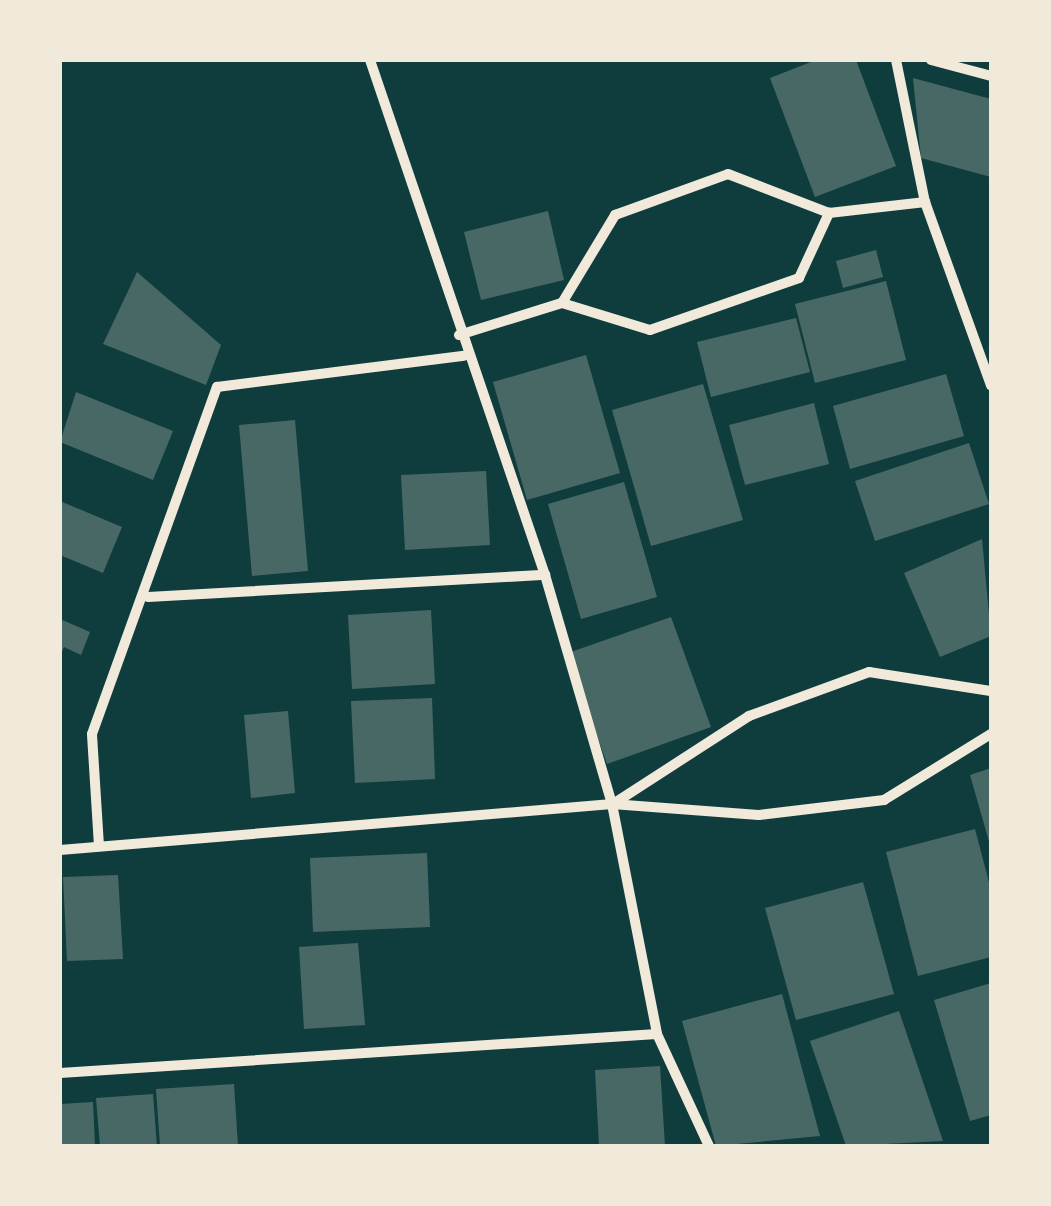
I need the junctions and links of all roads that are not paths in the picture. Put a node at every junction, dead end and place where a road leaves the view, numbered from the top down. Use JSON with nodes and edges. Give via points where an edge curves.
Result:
{"nodes":[{"id":1,"x":370,"y":60,"type":"edge"},
{"id":2,"x":896,"y":60,"type":"edge"},
{"id":3,"x":931,"y":60,"type":"edge"},
{"id":4,"x":991,"y":76,"type":"edge"},
{"id":5,"x":925,"y":202,"type":"junction"},
{"id":6,"x":829,"y":213,"type":"junction"},
{"id":7,"x":562,"y":303,"type":"junction"},
{"id":8,"x":460,"y":335,"type":"junction"},
{"id":9,"x":464,"y":356,"type":"junction"},
{"id":10,"x":991,"y":385,"type":"edge"},
{"id":11,"x":545,"y":575,"type":"junction"},
{"id":12,"x":148,"y":597,"type":"junction"},
{"id":13,"x":991,"y":692,"type":"edge"},
{"id":14,"x":991,"y":734,"type":"edge"},
{"id":15,"x":612,"y":804,"type":"junction"},
{"id":16,"x":99,"y":846,"type":"junction"},
{"id":17,"x":60,"y":850,"type":"edge"},
{"id":18,"x":657,"y":1034,"type":"junction"},
{"id":19,"x":60,"y":1072,"type":"edge"},
{"id":20,"x":708,"y":1146,"type":"edge"}],
"edges":[{"from":1,"to":8,"type":"street"},
{"from":2,"to":5,"type":"street"},
{"from":3,"to":4,"type":"street"},
{"from":5,"to":6,"type":"street"},
{"from":5,"to":10,"type":"street"},
{"from":6,"to":7,"type":"street","via":[[798,278],[650,330]]},
{"from":6,"to":7,"type":"street","via":[[728,174],[615,215]]},
{"from":7,"to":8,"type":"street"},
{"from":8,"to":9,"type":"street"},
{"from":9,"to":11,"type":"street"},
{"from":9,"to":12,"type":"street","via":[[217,387]]},
{"from":11,"to":12,"type":"street"},
{"from":11,"to":15,"type":"street"},
{"from":12,"to":16,"type":"street","via":[[92,734]]},
{"from":13,"to":15,"type":"street","via":[[869,672],[749,716]]},
{"from":14,"to":15,"type":"street","via":[[884,800],[759,815]]},
{"from":15,"to":16,"type":"street"},
{"from":15,"to":18,"type":"street"},
{"from":16,"to":17,"type":"street"},
{"from":18,"to":19,"type":"street"},
{"from":18,"to":20,"type":"street"}]}
